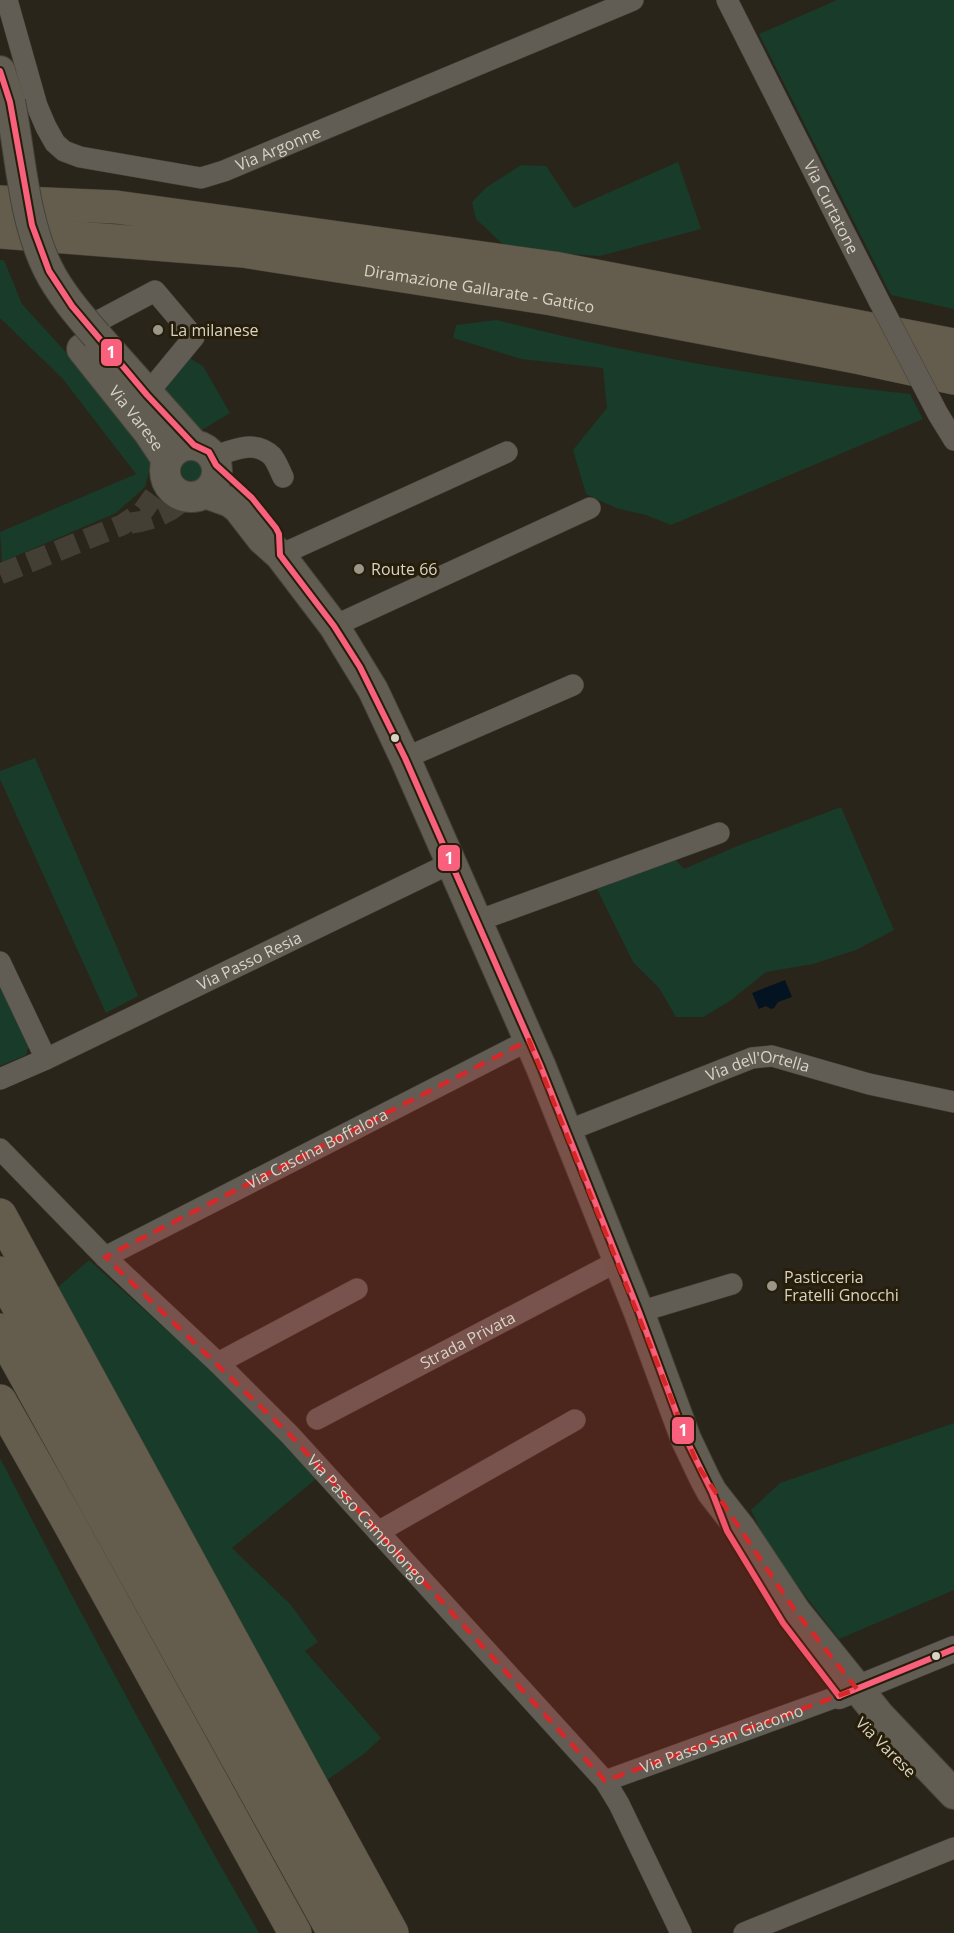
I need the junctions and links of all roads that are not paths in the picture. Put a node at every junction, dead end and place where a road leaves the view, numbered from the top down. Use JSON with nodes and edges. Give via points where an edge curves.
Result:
{"nodes":[{"id":1,"x":7,"y":0,"type":"edge"},
{"id":2,"x":633,"y":0,"type":"edge"},
{"id":3,"x":727,"y":0,"type":"edge"},
{"id":4,"x":0,"y":71,"type":"edge"},
{"id":5,"x":0,"y":156,"type":"edge"},
{"id":6,"x":0,"y":185,"type":"edge"},
{"id":7,"x":0,"y":202,"type":"edge"},
{"id":8,"x":116,"y":207,"type":"junction"},
{"id":9,"x":0,"y":232,"type":"edge"},
{"id":10,"x":0,"y":250,"type":"edge"},
{"id":11,"x":243,"y":250,"type":"junction"},
{"id":12,"x":89,"y":337,"type":"junction"},
{"id":13,"x":954,"y":345,"type":"edge"},
{"id":14,"x":954,"y":378,"type":"edge"},
{"id":15,"x":147,"y":394,"type":"junction"},
{"id":16,"x":954,"y":440,"type":"edge"},
{"id":17,"x":507,"y":452,"type":"dead end"},
{"id":18,"x":208,"y":456,"type":"junction"},
{"id":19,"x":167,"y":460,"type":"junction"},
{"id":20,"x":284,"y":477,"type":"dead end"},
{"id":21,"x":205,"y":493,"type":"junction"},
{"id":22,"x":590,"y":508,"type":"dead end"},
{"id":23,"x":280,"y":555,"type":"junction"},
{"id":24,"x":334,"y":626,"type":"junction"},
{"id":25,"x":573,"y":685,"type":"dead end"},
{"id":26,"x":405,"y":758,"type":"junction"},
{"id":27,"x":719,"y":833,"type":"dead end"},
{"id":28,"x":451,"y":863,"type":"junction"},
{"id":29,"x":477,"y":921,"type":"junction"},
{"id":30,"x":0,"y":963,"type":"edge"},
{"id":31,"x":529,"y":1040,"type":"junction"},
{"id":32,"x":46,"y":1059,"type":"junction"},
{"id":33,"x":0,"y":1079,"type":"edge"},
{"id":34,"x":954,"y":1102,"type":"edge"},
{"id":35,"x":567,"y":1131,"type":"junction"},
{"id":36,"x":0,"y":1149,"type":"edge"},
{"id":37,"x":0,"y":1215,"type":"edge"},
{"id":38,"x":105,"y":1257,"type":"junction"},
{"id":39,"x":618,"y":1261,"type":"junction"},
{"id":40,"x":0,"y":1273,"type":"edge"},
{"id":41,"x":732,"y":1284,"type":"dead end"},
{"id":42,"x":357,"y":1290,"type":"dead end"},
{"id":43,"x":639,"y":1312,"type":"junction"},
{"id":44,"x":0,"y":1330,"type":"edge"},
{"id":45,"x":218,"y":1363,"type":"junction"},
{"id":46,"x":0,"y":1401,"type":"edge"},
{"id":47,"x":317,"y":1419,"type":"dead end"},
{"id":48,"x":575,"y":1420,"type":"dead end"},
{"id":49,"x":378,"y":1532,"type":"junction"},
{"id":50,"x":954,"y":1649,"type":"edge"},
{"id":51,"x":848,"y":1692,"type":"junction"},
{"id":52,"x":605,"y":1781,"type":"junction"},
{"id":53,"x":954,"y":1794,"type":"edge"},
{"id":54,"x":954,"y":1814,"type":"edge"},
{"id":55,"x":954,"y":1848,"type":"edge"},
{"id":56,"x":295,"y":1933,"type":"edge"},
{"id":57,"x":334,"y":1933,"type":"edge"},
{"id":58,"x":366,"y":1933,"type":"edge"},
{"id":59,"x":392,"y":1933,"type":"edge"},
{"id":60,"x":681,"y":1933,"type":"edge"},
{"id":61,"x":744,"y":1933,"type":"edge"}],
"edges":[{"from":1,"to":2,"type":"street","name":"Via Argonne","via":[[37,106],[46,128],[64,151],[201,178]]},
{"from":3,"to":16,"type":"street","name":"Via Curtatone","bridge":true},
{"from":4,"to":12,"type":"main road","name":"Via Varese","bridge":true,"via":[[10,102],[35,237],[52,277]]},
{"from":5,"to":12,"type":"main road","name":"Via Varese","via":[[25,265],[54,316]]},
{"from":6,"to":8,"type":"highway"},
{"from":7,"to":8,"type":"highway","name":"Diramazione Gallarate - Gattico"},
{"from":8,"to":13,"type":"highway","name":"Diramazione Gallarate - Gattico","via":[[554,268]]},
{"from":9,"to":11,"type":"highway","name":"Diramazione Gallarate - Gattico"},
{"from":10,"to":11,"type":"highway"},
{"from":11,"to":14,"type":"highway","name":"Diramazione Gallarate - Gattico","via":[[552,299]]},
{"from":12,"to":15,"type":"main road","name":"Via Varese"},
{"from":12,"to":15,"type":"street","via":[[155,291],[194,337]]},
{"from":12,"to":19,"type":"main road","name":"Via Varese"},
{"from":15,"to":18,"type":"main road","name":"Via Varese"},
{"from":17,"to":23,"type":"street"},
{"from":18,"to":19,"type":"main road","via":[[188,445],[177,449]]},
{"from":18,"to":20,"type":"street","via":[[255,447],[273,457]]},
{"from":18,"to":21,"type":"main road","via":[[216,479]]},
{"from":18,"to":23,"type":"main road","name":"Via Varese","via":[[252,498],[276,528]]},
{"from":19,"to":21,"type":"main road","via":[[165,474],[174,491],[192,497]]},
{"from":21,"to":23,"type":"main road","name":"Via Varese","via":[[238,508]]},
{"from":22,"to":24,"type":"street"},
{"from":23,"to":24,"type":"main road","name":"Via Varese"},
{"from":24,"to":26,"type":"main road","name":"Via Varese","via":[[373,690]]},
{"from":25,"to":26,"type":"street"},
{"from":26,"to":28,"type":"main road","name":"Via Varese"},
{"from":27,"to":29,"type":"street"},
{"from":28,"to":29,"type":"main road","name":"Via Varese"},
{"from":28,"to":32,"type":"street","name":"Via Passo Resia"},
{"from":29,"to":31,"type":"main road","name":"Via Varese"},
{"from":30,"to":32,"type":"street"},
{"from":31,"to":35,"type":"main road","name":"Via Varese"},
{"from":31,"to":38,"type":"street","name":"Via Cascina Boffalora"},
{"from":32,"to":33,"type":"street","name":"Via Passo Resia"},
{"from":34,"to":35,"type":"street","name":"Via dell'Ortella","via":[[869,1084],[772,1056],[752,1058]]},
{"from":35,"to":39,"type":"main road","name":"Via Varese"},
{"from":36,"to":38,"type":"street","name":"Via Passo Campolongo"},
{"from":37,"to":59,"type":"highway"},
{"from":38,"to":45,"type":"street","name":"Via Passo Campolongo"},
{"from":39,"to":43,"type":"main road","name":"Via Varese"},
{"from":39,"to":47,"type":"street","name":"Strada Privata"},
{"from":40,"to":58,"type":"highway"},
{"from":41,"to":43,"type":"street"},
{"from":42,"to":45,"type":"street"},
{"from":43,"to":51,"type":"main road","name":"Via Varese","via":[[686,1439],[712,1492],[741,1529]]},
{"from":44,"to":57,"type":"highway"},
{"from":45,"to":49,"type":"street","name":"Via Passo Campolongo"},
{"from":46,"to":56,"type":"highway"},
{"from":48,"to":49,"type":"street"},
{"from":49,"to":52,"type":"street","name":"Via Passo Campolongo"},
{"from":50,"to":51,"type":"street"},
{"from":51,"to":52,"type":"street","name":"Via Passo San Giacomo"},
{"from":51,"to":53,"type":"main road","name":"Via Varese","via":[[879,1715]]},
{"from":51,"to":54,"type":"main road","name":"Via Varese","via":[[871,1732]]},
{"from":52,"to":60,"type":"street","name":"Via Passo Campolongo"},
{"from":55,"to":61,"type":"street"}]}
